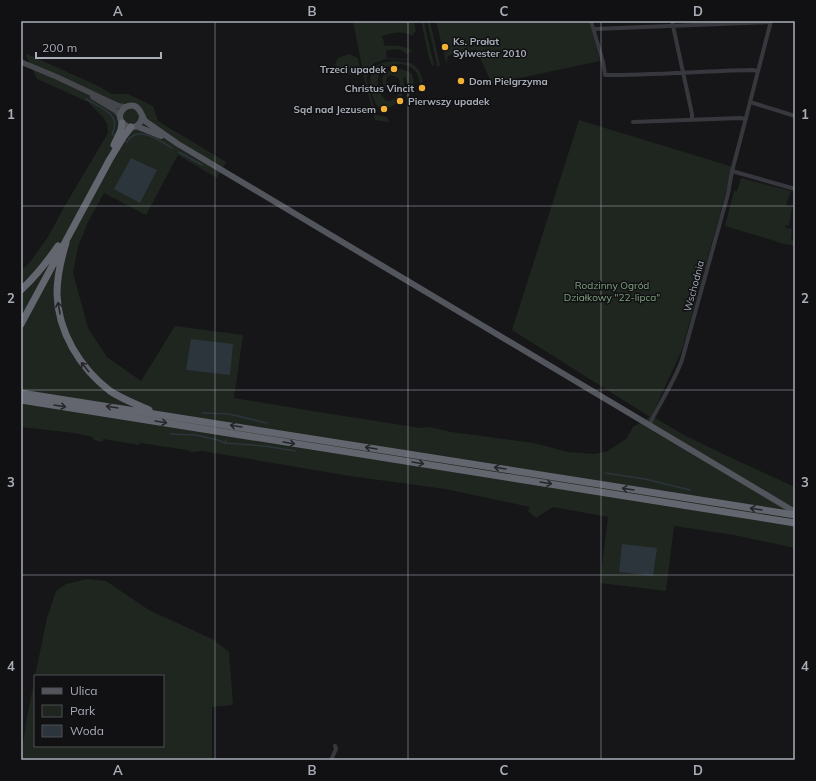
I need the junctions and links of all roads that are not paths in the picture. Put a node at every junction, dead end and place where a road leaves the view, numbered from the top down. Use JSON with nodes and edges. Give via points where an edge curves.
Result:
{"nodes":[{"id":1,"x":591,"y":21,"type":"edge"},
{"id":2,"x":770,"y":21,"type":"edge"},
{"id":3,"x":673,"y":24,"type":"edge"},
{"id":4,"x":594,"y":29,"type":"junction"},
{"id":5,"x":21,"y":62,"type":"edge"},
{"id":6,"x":758,"y":71,"type":"junction"},
{"id":7,"x":683,"y":73,"type":"junction"},
{"id":8,"x":74,"y":85,"type":"junction"},
{"id":9,"x":750,"y":102,"type":"junction"},
{"id":10,"x":126,"y":107,"type":"junction"},
{"id":11,"x":795,"y":116,"type":"edge"},
{"id":12,"x":142,"y":117,"type":"junction"},
{"id":13,"x":121,"y":119,"type":"junction"},
{"id":14,"x":692,"y":119,"type":"junction"},
{"id":15,"x":746,"y":119,"type":"junction"},
{"id":16,"x":634,"y":122,"type":"dead end"},
{"id":17,"x":134,"y":127,"type":"junction"},
{"id":18,"x":175,"y":142,"type":"junction"},
{"id":19,"x":732,"y":171,"type":"junction"},
{"id":20,"x":795,"y":189,"type":"edge"},
{"id":21,"x":66,"y":243,"type":"junction"},
{"id":22,"x":58,"y":246,"type":"junction"},
{"id":23,"x":21,"y":290,"type":"edge"},
{"id":24,"x":21,"y":315,"type":"edge"},
{"id":25,"x":21,"y":324,"type":"edge"},
{"id":26,"x":21,"y":393,"type":"edge"},
{"id":27,"x":21,"y":400,"type":"edge"},
{"id":28,"x":164,"y":415,"type":"junction"},
{"id":29,"x":649,"y":425,"type":"junction"},
{"id":30,"x":795,"y":513,"type":"edge"},
{"id":31,"x":795,"y":522,"type":"edge"},
{"id":32,"x":336,"y":746,"type":"dead end"},
{"id":33,"x":331,"y":760,"type":"edge"}],
"edges":[{"from":1,"to":4,"type":"street"},
{"from":2,"to":3,"type":"street"},
{"from":2,"to":6,"type":"street","name":"Wschodnia"},
{"from":3,"to":4,"type":"street"},
{"from":3,"to":7,"type":"street"},
{"from":4,"to":7,"type":"street","via":[[605,75]]},
{"from":5,"to":8,"type":"main road"},
{"from":6,"to":7,"type":"street"},
{"from":6,"to":9,"type":"street","name":"Wschodnia"},
{"from":7,"to":14,"type":"street"},
{"from":8,"to":10,"type":"main road"},
{"from":8,"to":13,"type":"main road","via":[[116,111]]},
{"from":9,"to":11,"type":"street"},
{"from":9,"to":15,"type":"street","name":"Wschodnia"},
{"from":10,"to":12,"type":"main road","via":[[135,106],[140,110]]},
{"from":10,"to":13,"type":"main road","via":[[121,112]]},
{"from":12,"to":17,"type":"main road","via":[[140,123]]},
{"from":12,"to":18,"type":"main road"},
{"from":13,"to":17,"type":"main road","via":[[125,125]]},
{"from":13,"to":22,"type":"highway","via":[[118,137]]},
{"from":14,"to":15,"type":"street"},
{"from":14,"to":16,"type":"street"},
{"from":15,"to":19,"type":"street","name":"Wschodnia"},
{"from":17,"to":18,"type":"main road","via":[[144,128]]},
{"from":17,"to":21,"type":"highway","via":[[124,136],[113,154]]},
{"from":18,"to":29,"type":"main road"},
{"from":19,"to":20,"type":"street"},
{"from":19,"to":29,"type":"street","name":"Wschodnia","via":[[728,194],[682,360]]},
{"from":21,"to":25,"type":"highway"},
{"from":28,"to":21,"type":"highway","one_way":true,"via":[[128,401],[111,391],[88,371],[78,358],[63,326],[57,294],[59,270]]},
{"from":22,"to":23,"type":"highway"},
{"from":22,"to":24,"type":"highway"},
{"from":28,"to":26,"type":"highway","one_way":true},
{"from":27,"to":31,"type":"highway","one_way":true},
{"from":30,"to":28,"type":"highway","one_way":true},
{"from":29,"to":30,"type":"main road"},
{"from":32,"to":33,"type":"street"}]}
